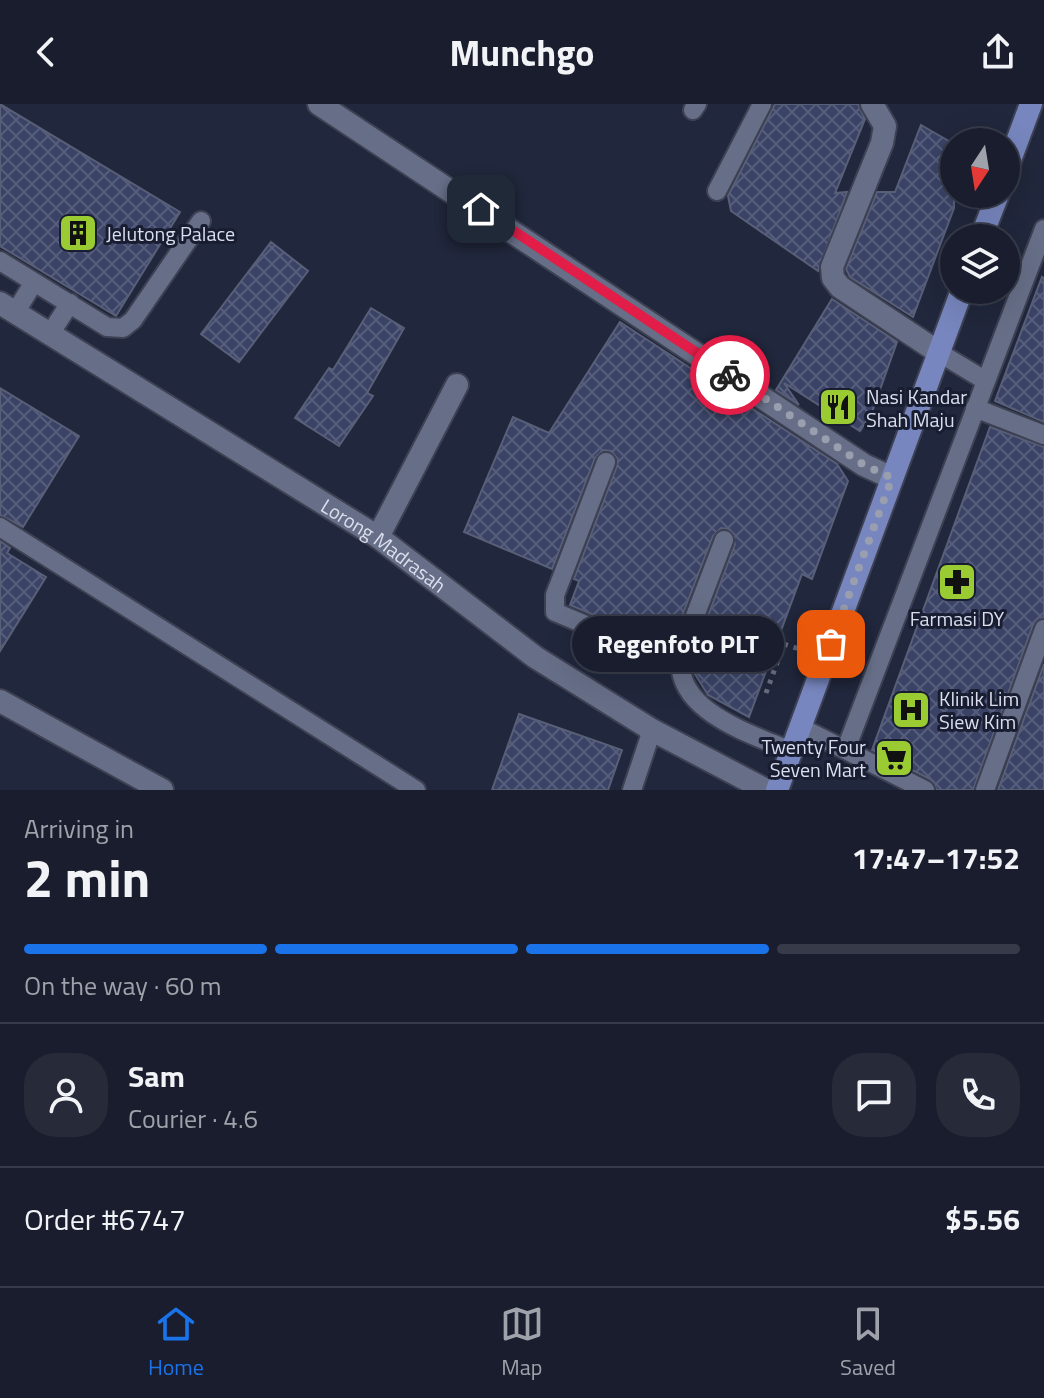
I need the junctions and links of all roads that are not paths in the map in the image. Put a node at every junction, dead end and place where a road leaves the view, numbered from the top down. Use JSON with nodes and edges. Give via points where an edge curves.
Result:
{"nodes":[{"id":1,"x":319,"y":104,"type":"edge"},
{"id":2,"x":762,"y":104,"type":"edge"},
{"id":3,"x":872,"y":104,"type":"edge"},
{"id":4,"x":1031,"y":104,"type":"edge"},
{"id":5,"x":1020,"y":133,"type":"edge"},
{"id":6,"x":717,"y":191,"type":"dead end"},
{"id":7,"x":201,"y":221,"type":"dead end"},
{"id":8,"x":1044,"y":229,"type":"edge"},
{"id":9,"x":0,"y":261,"type":"edge"},
{"id":10,"x":34,"y":282,"type":"junction"},
{"id":11,"x":70,"y":303,"type":"junction"},
{"id":12,"x":957,"y":304,"type":"edge"},
{"id":13,"x":7,"y":308,"type":"edge"},
{"id":14,"x":50,"y":334,"type":"junction"},
{"id":15,"x":938,"y":352,"type":"junction"},
{"id":16,"x":986,"y":381,"type":"junction"},
{"id":17,"x":457,"y":385,"type":"dead end"},
{"id":18,"x":975,"y":408,"type":"junction"},
{"id":19,"x":1044,"y":435,"type":"edge"},
{"id":20,"x":606,"y":462,"type":"dead end"},
{"id":21,"x":892,"y":478,"type":"junction"},
{"id":22,"x":0,"y":527,"type":"edge"},
{"id":23,"x":378,"y":537,"type":"junction"},
{"id":24,"x":724,"y":540,"type":"dead end"},
{"id":25,"x":1044,"y":629,"type":"edge"},
{"id":26,"x":679,"y":664,"type":"junction"},
{"id":27,"x":0,"y":701,"type":"edge"},
{"id":28,"x":800,"y":727,"type":"junction"},
{"id":29,"x":652,"y":730,"type":"junction"},
{"id":30,"x":846,"y":749,"type":"junction"},
{"id":31,"x":791,"y":751,"type":"junction"},
{"id":32,"x":162,"y":790,"type":"edge"},
{"id":33,"x":416,"y":790,"type":"edge"},
{"id":34,"x":632,"y":790,"type":"edge"},
{"id":35,"x":766,"y":790,"type":"edge"},
{"id":36,"x":777,"y":790,"type":"edge"},
{"id":37,"x":925,"y":790,"type":"edge"},
{"id":38,"x":985,"y":790,"type":"edge"}],
"edges":[{"from":1,"to":21,"type":"street","via":[[864,465]]},
{"from":2,"to":6,"type":"lane"},
{"from":3,"to":15,"type":"street","via":[[885,126],[882,143],[832,267],[833,278]]},
{"from":4,"to":5,"type":"main road"},
{"from":7,"to":11,"type":"lane","via":[[123,328],[107,327]]},
{"from":8,"to":16,"type":"lane"},
{"from":9,"to":10,"type":"lane"},
{"from":10,"to":11,"type":"lane"},
{"from":10,"to":13,"type":"lane"},
{"from":11,"to":14,"type":"lane"},
{"from":12,"to":15,"type":"main road"},
{"from":13,"to":14,"type":"street","name":"Lorong Madrasah"},
{"from":14,"to":23,"type":"street","name":"Lorong Madrasah"},
{"from":15,"to":16,"type":"lane"},
{"from":15,"to":21,"type":"main road"},
{"from":16,"to":18,"type":"lane"},
{"from":17,"to":23,"type":"street"},
{"from":18,"to":19,"type":"lane"},
{"from":18,"to":30,"type":"lane"},
{"from":20,"to":26,"type":"lane","via":[[555,595],[555,612]]},
{"from":21,"to":28,"type":"main road"},
{"from":22,"to":33,"type":"lane"},
{"from":23,"to":29,"type":"street","name":"Lorong Madrasah","via":[[535,657]]},
{"from":24,"to":26,"type":"lane"},
{"from":25,"to":38,"type":"lane"},
{"from":26,"to":31,"type":"lane","via":[[682,682],[701,706]]},
{"from":27,"to":32,"type":"street"},
{"from":28,"to":30,"type":"lane"},
{"from":28,"to":31,"type":"main road"},
{"from":29,"to":34,"type":"lane"},
{"from":29,"to":35,"type":"street","name":"Lorong Madrasah"},
{"from":30,"to":37,"type":"lane"},
{"from":31,"to":36,"type":"main road"}]}
